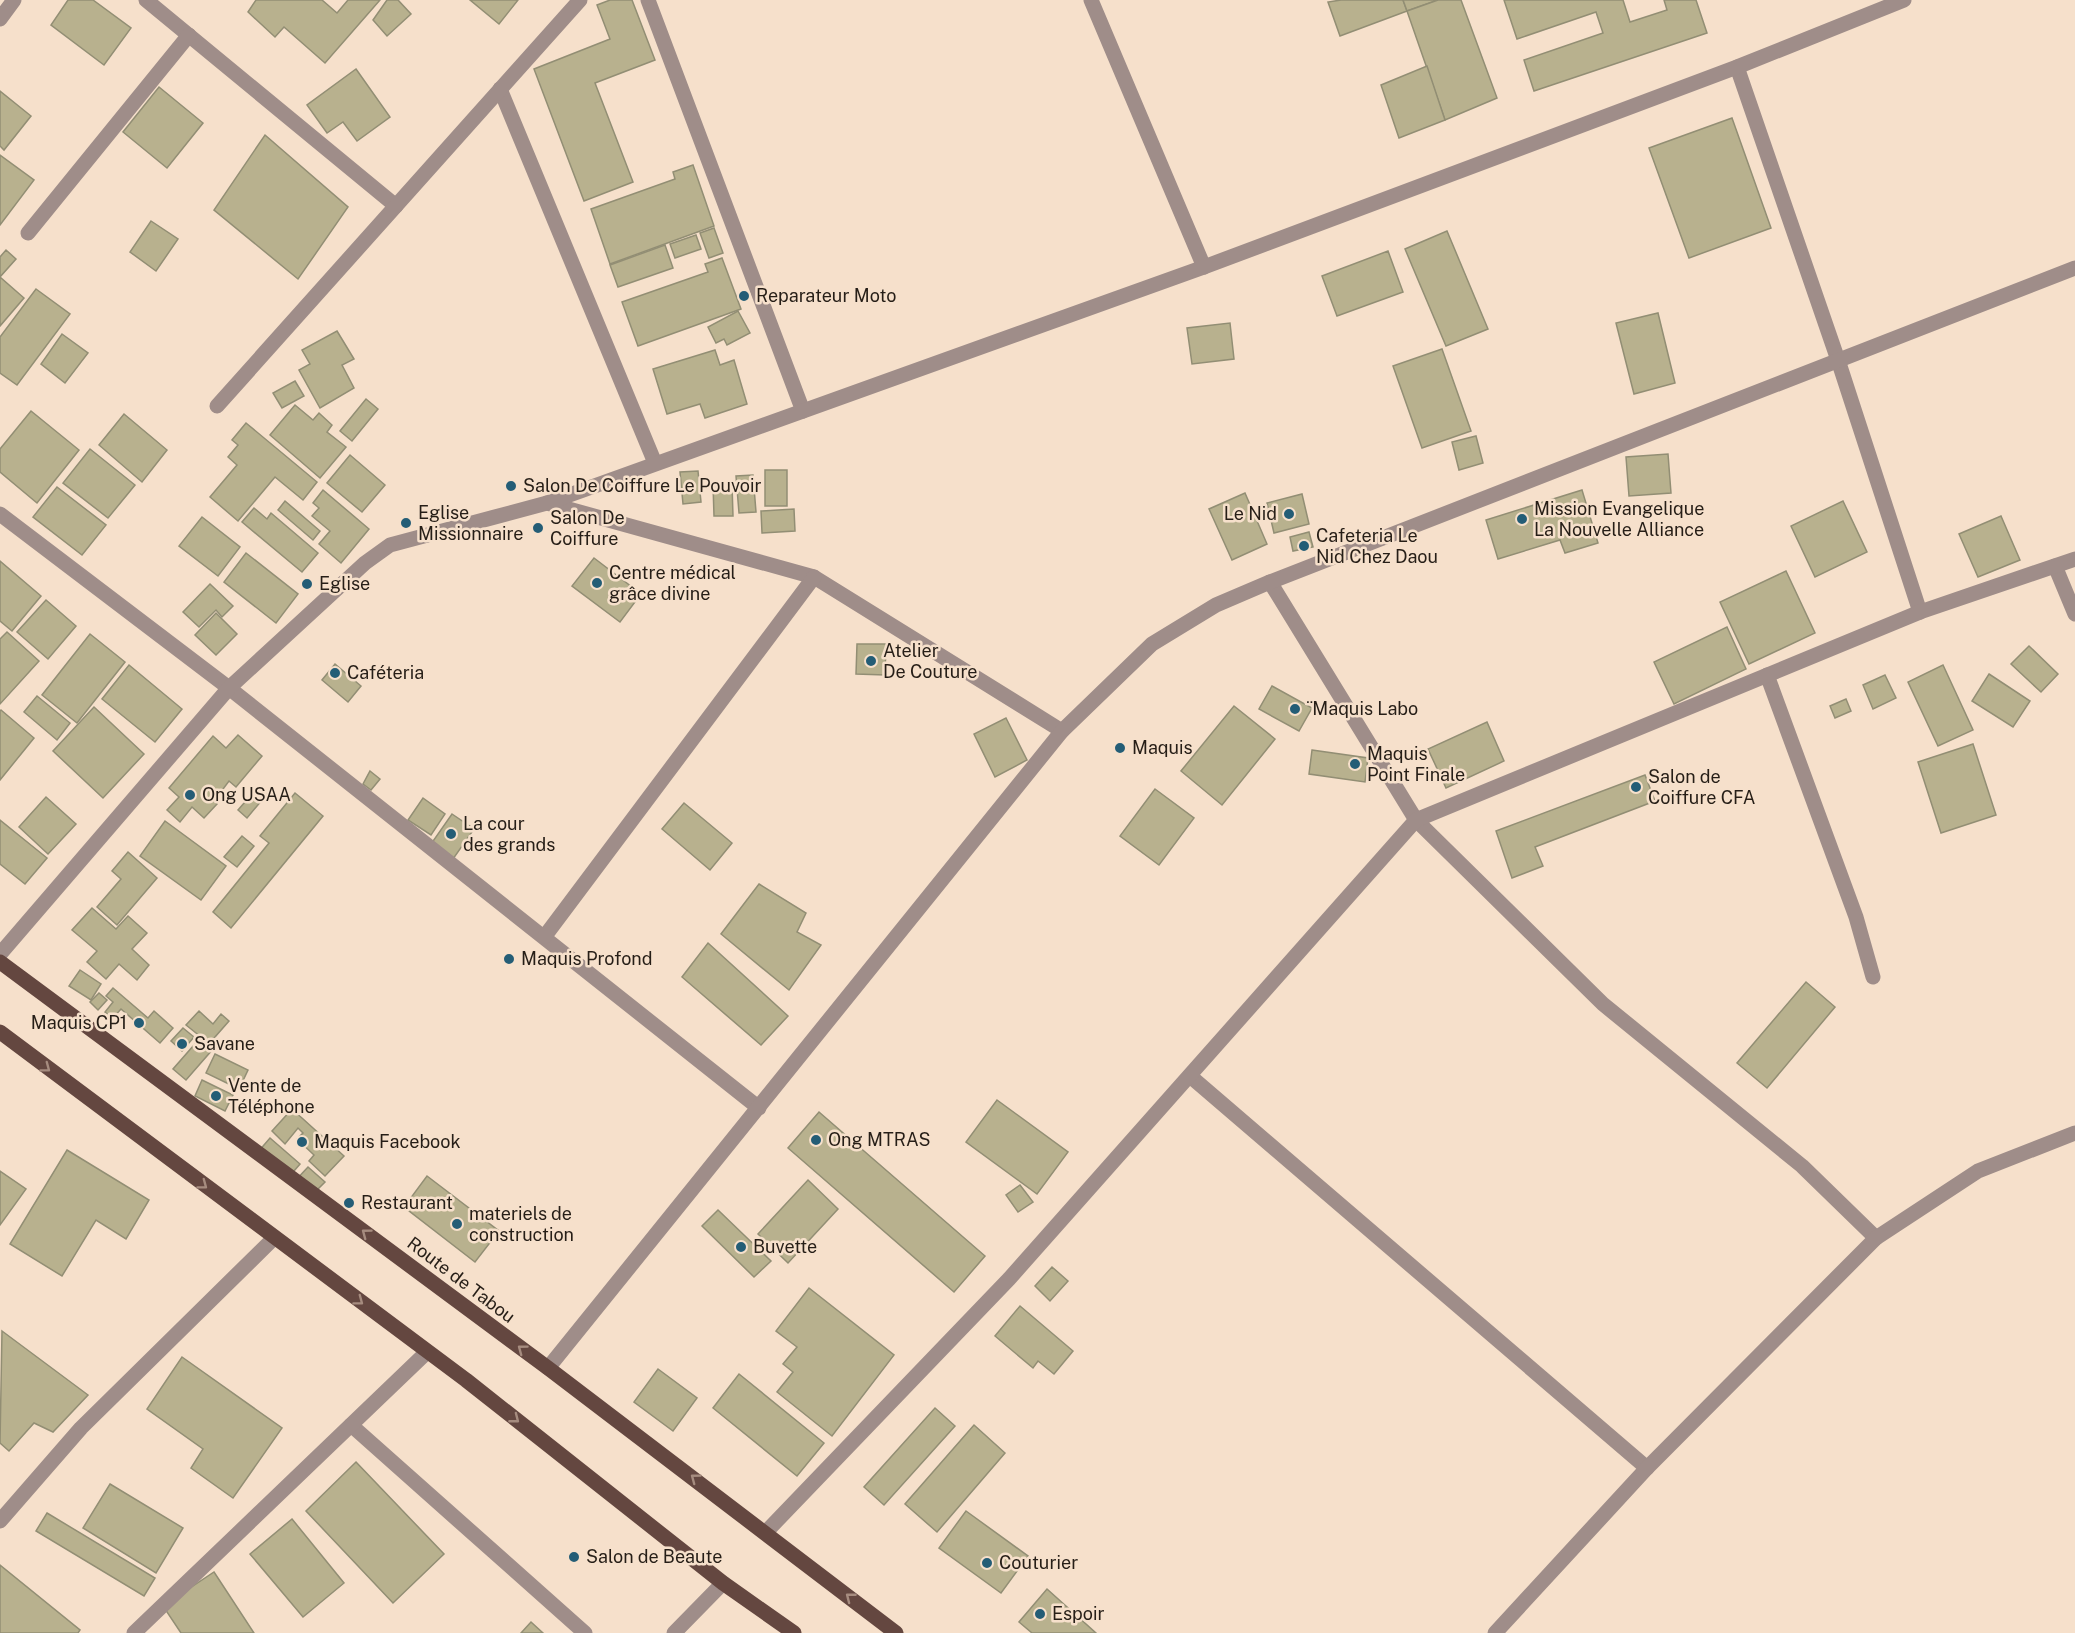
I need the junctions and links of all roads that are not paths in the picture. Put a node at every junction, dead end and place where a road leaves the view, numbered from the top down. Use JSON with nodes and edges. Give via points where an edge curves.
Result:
{"nodes":[{"id":1,"x":14,"y":0,"type":"edge"},
{"id":2,"x":146,"y":0,"type":"edge"},
{"id":3,"x":580,"y":0,"type":"edge"},
{"id":4,"x":648,"y":0,"type":"edge"},
{"id":5,"x":1091,"y":0,"type":"edge"},
{"id":6,"x":1904,"y":0,"type":"edge"},
{"id":7,"x":0,"y":19,"type":"edge"},
{"id":8,"x":189,"y":35,"type":"junction"},
{"id":9,"x":1737,"y":67,"type":"junction"},
{"id":10,"x":500,"y":89,"type":"junction"},
{"id":11,"x":396,"y":206,"type":"junction"},
{"id":12,"x":28,"y":233,"type":"dead end"},
{"id":13,"x":1203,"y":267,"type":"junction"},
{"id":14,"x":2075,"y":268,"type":"edge"},
{"id":15,"x":1838,"y":360,"type":"junction"},
{"id":16,"x":217,"y":406,"type":"dead end"},
{"id":17,"x":803,"y":411,"type":"junction"},
{"id":18,"x":655,"y":463,"type":"junction"},
{"id":19,"x":547,"y":502,"type":"junction"},
{"id":20,"x":0,"y":514,"type":"edge"},
{"id":21,"x":2075,"y":559,"type":"edge"},
{"id":22,"x":2055,"y":566,"type":"junction"},
{"id":23,"x":814,"y":577,"type":"junction"},
{"id":24,"x":1270,"y":582,"type":"junction"},
{"id":25,"x":1920,"y":612,"type":"junction"},
{"id":26,"x":2075,"y":614,"type":"edge"},
{"id":27,"x":1767,"y":675,"type":"junction"},
{"id":28,"x":229,"y":688,"type":"junction"},
{"id":29,"x":1062,"y":732,"type":"junction"},
{"id":30,"x":1416,"y":820,"type":"junction"},
{"id":31,"x":545,"y":936,"type":"junction"},
{"id":32,"x":0,"y":954,"type":"edge"},
{"id":33,"x":0,"y":962,"type":"edge"},
{"id":34,"x":1873,"y":977,"type":"dead end"},
{"id":35,"x":0,"y":1032,"type":"edge"},
{"id":36,"x":1190,"y":1076,"type":"junction"},
{"id":37,"x":759,"y":1108,"type":"junction"},
{"id":38,"x":2075,"y":1132,"type":"edge"},
{"id":39,"x":274,"y":1238,"type":"junction"},
{"id":40,"x":1876,"y":1238,"type":"junction"},
{"id":41,"x":428,"y":1352,"type":"junction"},
{"id":42,"x":548,"y":1368,"type":"junction"},
{"id":43,"x":351,"y":1425,"type":"junction"},
{"id":44,"x":1647,"y":1468,"type":"junction"},
{"id":45,"x":0,"y":1521,"type":"edge"},
{"id":46,"x":766,"y":1532,"type":"junction"},
{"id":47,"x":723,"y":1583,"type":"junction"},
{"id":48,"x":134,"y":1633,"type":"edge"},
{"id":49,"x":585,"y":1633,"type":"edge"},
{"id":50,"x":674,"y":1633,"type":"edge"},
{"id":51,"x":794,"y":1633,"type":"edge"},
{"id":52,"x":896,"y":1633,"type":"edge"},
{"id":53,"x":1496,"y":1633,"type":"edge"}],
"edges":[{"from":1,"to":7,"type":"street"},
{"from":2,"to":8,"type":"street"},
{"from":3,"to":10,"type":"street"},
{"from":4,"to":17,"type":"street"},
{"from":5,"to":13,"type":"street"},
{"from":6,"to":9,"type":"street"},
{"from":8,"to":11,"type":"street"},
{"from":8,"to":12,"type":"street"},
{"from":9,"to":13,"type":"street"},
{"from":9,"to":15,"type":"street"},
{"from":10,"to":11,"type":"street"},
{"from":10,"to":18,"type":"street"},
{"from":11,"to":16,"type":"street"},
{"from":13,"to":17,"type":"street"},
{"from":14,"to":15,"type":"street"},
{"from":15,"to":24,"type":"street"},
{"from":15,"to":25,"type":"street"},
{"from":17,"to":18,"type":"street"},
{"from":18,"to":19,"type":"street"},
{"from":19,"to":23,"type":"street"},
{"from":19,"to":28,"type":"street","via":[[390,545],[365,562]]},
{"from":20,"to":28,"type":"street"},
{"from":21,"to":22,"type":"street"},
{"from":22,"to":25,"type":"street"},
{"from":22,"to":26,"type":"street"},
{"from":23,"to":29,"type":"street"},
{"from":23,"to":31,"type":"street"},
{"from":24,"to":29,"type":"street","via":[[1216,605],[1152,644]]},
{"from":24,"to":30,"type":"street"},
{"from":25,"to":27,"type":"street"},
{"from":27,"to":30,"type":"street"},
{"from":27,"to":34,"type":"street","via":[[1856,917]]},
{"from":28,"to":31,"type":"street"},
{"from":28,"to":32,"type":"street"},
{"from":29,"to":37,"type":"street"},
{"from":30,"to":36,"type":"street"},
{"from":30,"to":40,"type":"street","via":[[1603,1004],[1802,1166]]},
{"from":31,"to":37,"type":"street"},
{"from":42,"to":33,"type":"main road","name":"Route de Tabou","one_way":true},
{"from":35,"to":39,"type":"main road","one_way":true},
{"from":36,"to":44,"type":"street"},
{"from":36,"to":46,"type":"street","via":[[1010,1279]]},
{"from":37,"to":42,"type":"street"},
{"from":38,"to":40,"type":"street","via":[[1978,1171]]},
{"from":39,"to":41,"type":"main road","one_way":true},
{"from":39,"to":45,"type":"street","via":[[81,1428]]},
{"from":40,"to":44,"type":"street"},
{"from":41,"to":43,"type":"street"},
{"from":41,"to":47,"type":"main road","one_way":true},
{"from":46,"to":42,"type":"main road","name":"Route de Tabou","one_way":true},
{"from":43,"to":48,"type":"street"},
{"from":43,"to":49,"type":"street"},
{"from":44,"to":53,"type":"street"},
{"from":52,"to":46,"type":"main road","name":"Route de Tabou","one_way":true},
{"from":47,"to":50,"type":"street"},
{"from":47,"to":51,"type":"main road"}]}
